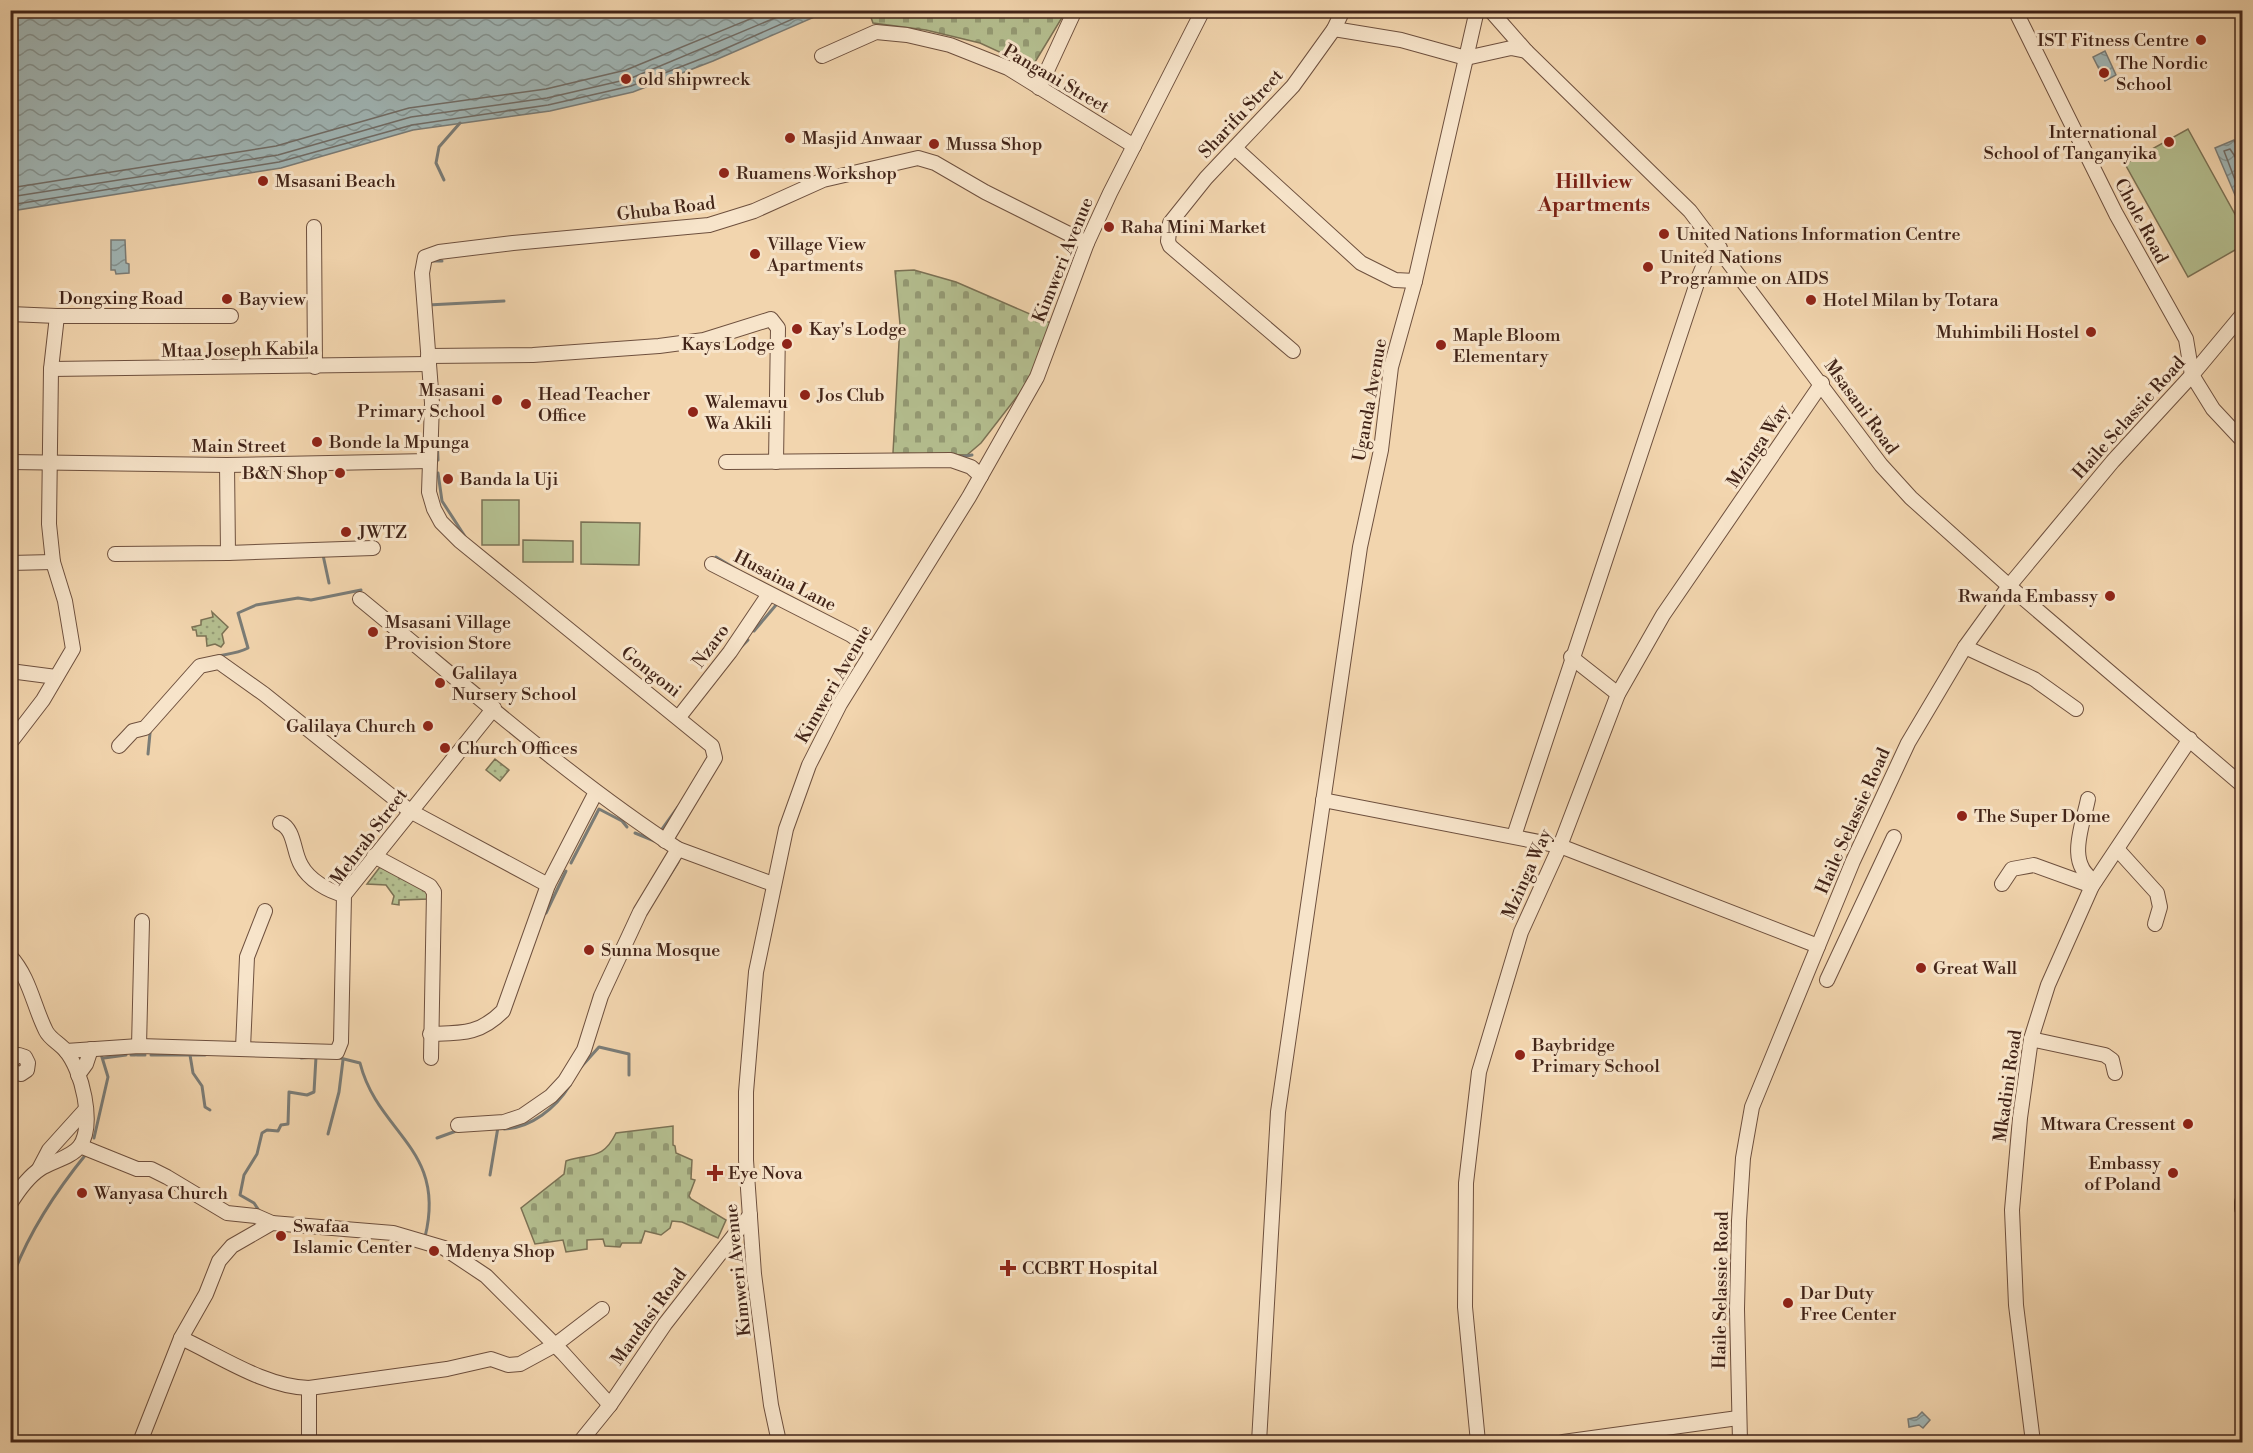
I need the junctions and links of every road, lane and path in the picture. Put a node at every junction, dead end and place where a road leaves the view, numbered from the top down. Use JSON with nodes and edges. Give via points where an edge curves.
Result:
{"nodes":[{"id":1,"x":1075,"y":10,"type":"edge"},
{"id":2,"x":1203,"y":10,"type":"edge"},
{"id":3,"x":1343,"y":10,"type":"edge"},
{"id":4,"x":1477,"y":10,"type":"edge"},
{"id":5,"x":1490,"y":10,"type":"edge"},
{"id":6,"x":2015,"y":10,"type":"edge"},
{"id":7,"x":1334,"y":29,"type":"junction"},
{"id":8,"x":1526,"y":51,"type":"junction"},
{"id":9,"x":822,"y":56,"type":"dead end"},
{"id":10,"x":1466,"y":58,"type":"junction"},
{"id":11,"x":1039,"y":88,"type":"junction"},
{"id":12,"x":1134,"y":146,"type":"junction"},
{"id":13,"x":1236,"y":149,"type":"junction"},
{"id":14,"x":314,"y":227,"type":"dead end"},
{"id":15,"x":1087,"y":243,"type":"junction"},
{"id":16,"x":1720,"y":248,"type":"junction"},
{"id":17,"x":1415,"y":281,"type":"junction"},
{"id":18,"x":10,"y":314,"type":"edge"},
{"id":19,"x":2242,"y":315,"type":"edge"},
{"id":20,"x":57,"y":316,"type":"junction"},
{"id":21,"x":231,"y":316,"type":"dead end"},
{"id":22,"x":1293,"y":351,"type":"dead end"},
{"id":23,"x":429,"y":360,"type":"junction"},
{"id":24,"x":315,"y":367,"type":"junction"},
{"id":25,"x":51,"y":369,"type":"junction"},
{"id":26,"x":2192,"y":375,"type":"junction"},
{"id":27,"x":1822,"y":383,"type":"junction"},
{"id":28,"x":2242,"y":440,"type":"edge"},
{"id":29,"x":49,"y":461,"type":"junction"},
{"id":30,"x":429,"y":461,"type":"junction"},
{"id":31,"x":10,"y":462,"type":"edge"},
{"id":32,"x":726,"y":462,"type":"dead end"},
{"id":33,"x":776,"y":462,"type":"junction"},
{"id":34,"x":226,"y":465,"type":"junction"},
{"id":35,"x":981,"y":476,"type":"junction"},
{"id":36,"x":373,"y":548,"type":"dead end"},
{"id":37,"x":228,"y":553,"type":"junction"},
{"id":38,"x":115,"y":554,"type":"dead end"},
{"id":39,"x":53,"y":562,"type":"junction"},
{"id":40,"x":10,"y":563,"type":"edge"},
{"id":41,"x":712,"y":564,"type":"dead end"},
{"id":42,"x":2008,"y":586,"type":"junction"},
{"id":43,"x":769,"y":594,"type":"junction"},
{"id":44,"x":360,"y":599,"type":"dead end"},
{"id":45,"x":1965,"y":647,"type":"junction"},
{"id":46,"x":872,"y":650,"type":"junction"},
{"id":47,"x":1571,"y":657,"type":"junction"},
{"id":48,"x":10,"y":671,"type":"edge"},
{"id":49,"x":56,"y":677,"type":"junction"},
{"id":50,"x":1618,"y":694,"type":"junction"},
{"id":51,"x":494,"y":708,"type":"junction"},
{"id":52,"x":2076,"y":709,"type":"dead end"},
{"id":53,"x":679,"y":717,"type":"junction"},
{"id":54,"x":2190,"y":738,"type":"junction"},
{"id":55,"x":10,"y":743,"type":"edge"},
{"id":56,"x":119,"y":746,"type":"dead end"},
{"id":57,"x":2242,"y":785,"type":"edge"},
{"id":58,"x":596,"y":792,"type":"junction"},
{"id":59,"x":2088,"y":799,"type":"dead end"},
{"id":60,"x":1323,"y":800,"type":"junction"},
{"id":61,"x":410,"y":811,"type":"junction"},
{"id":62,"x":280,"y":823,"type":"dead end"},
{"id":63,"x":1514,"y":836,"type":"junction"},
{"id":64,"x":1894,"y":837,"type":"dead end"},
{"id":65,"x":665,"y":841,"type":"junction"},
{"id":66,"x":1560,"y":846,"type":"junction"},
{"id":67,"x":678,"y":849,"type":"junction"},
{"id":68,"x":2118,"y":850,"type":"junction"},
{"id":69,"x":374,"y":856,"type":"junction"},
{"id":70,"x":2094,"y":883,"type":"junction"},
{"id":71,"x":773,"y":884,"type":"junction"},
{"id":72,"x":2002,"y":884,"type":"dead end"},
{"id":73,"x":548,"y":885,"type":"junction"},
{"id":74,"x":344,"y":895,"type":"junction"},
{"id":75,"x":265,"y":911,"type":"dead end"},
{"id":76,"x":142,"y":921,"type":"dead end"},
{"id":77,"x":2155,"y":924,"type":"dead end"},
{"id":78,"x":1818,"y":946,"type":"junction"},
{"id":79,"x":10,"y":956,"type":"edge"},
{"id":80,"x":1827,"y":980,"type":"dead end"},
{"id":81,"x":430,"y":1034,"type":"junction"},
{"id":82,"x":2031,"y":1039,"type":"junction"},
{"id":83,"x":139,"y":1046,"type":"junction"},
{"id":84,"x":243,"y":1048,"type":"junction"},
{"id":85,"x":91,"y":1049,"type":"junction"},
{"id":86,"x":66,"y":1051,"type":"junction"},
{"id":87,"x":431,"y":1058,"type":"dead end"},
{"id":88,"x":2115,"y":1073,"type":"dead end"},
{"id":89,"x":78,"y":1075,"type":"junction"},
{"id":90,"x":86,"y":1109,"type":"junction"},
{"id":91,"x":458,"y":1125,"type":"dead end"},
{"id":92,"x":80,"y":1146,"type":"junction"},
{"id":93,"x":39,"y":1169,"type":"junction"},
{"id":94,"x":2242,"y":1202,"type":"edge"},
{"id":95,"x":10,"y":1204,"type":"edge"},
{"id":96,"x":2242,"y":1209,"type":"edge"},
{"id":97,"x":750,"y":1215,"type":"junction"},
{"id":98,"x":272,"y":1223,"type":"junction"},
{"id":99,"x":602,"y":1309,"type":"dead end"},
{"id":100,"x":181,"y":1338,"type":"junction"},
{"id":101,"x":555,"y":1345,"type":"junction"},
{"id":102,"x":309,"y":1388,"type":"junction"},
{"id":103,"x":610,"y":1405,"type":"junction"},
{"id":104,"x":1738,"y":1418,"type":"junction"},
{"id":105,"x":582,"y":1442,"type":"edge"},
{"id":106,"x":140,"y":1443,"type":"edge"},
{"id":107,"x":309,"y":1443,"type":"edge"},
{"id":108,"x":779,"y":1443,"type":"edge"},
{"id":109,"x":1259,"y":1443,"type":"edge"},
{"id":110,"x":1478,"y":1443,"type":"edge"},
{"id":111,"x":1563,"y":1443,"type":"edge"},
{"id":112,"x":1740,"y":1443,"type":"edge"},
{"id":113,"x":2033,"y":1443,"type":"edge"}],
"edges":[{"from":1,"to":11,"type":"street"},
{"from":2,"to":12,"type":"street","name":"Kimweri Avenue"},
{"from":3,"to":7,"type":"street","name":"Sharifu Street"},
{"from":4,"to":10,"type":"street","name":"Uganda Avenue"},
{"from":5,"to":8,"type":"street","name":"Msasani Road"},
{"from":6,"to":26,"type":"street","name":"Chole Road","via":[[2116,213],[2186,339]]},
{"from":7,"to":10,"type":"street","via":[[1401,40]]},
{"from":7,"to":13,"type":"street","name":"Sharifu Street","via":[[1293,86]]},
{"from":8,"to":10,"type":"street","via":[[1511,48]]},
{"from":8,"to":16,"type":"street","name":"Msasani Road","via":[[1690,212]]},
{"from":9,"to":11,"type":"street","name":"Pangani Street","via":[[876,32],[908,35],[950,45],[1008,68]]},
{"from":10,"to":17,"type":"street","name":"Uganda Avenue"},
{"from":11,"to":12,"type":"street","name":"Pangani Street"},
{"from":12,"to":15,"type":"street","name":"Kimweri Avenue"},
{"from":13,"to":17,"type":"street","via":[[1361,263],[1395,280]]},
{"from":13,"to":22,"type":"street","name":"Sharifu Street","via":[[1206,178],[1170,224],[1168,241]]},
{"from":14,"to":24,"type":"street"},
{"from":15,"to":23,"type":"street","name":"Ghuba Road","via":[[935,163],[918,158],[900,160],[823,180],[754,211],[709,225],[430,254],[422,261]]},
{"from":15,"to":35,"type":"street","name":"Kimweri Avenue","via":[[1037,377]]},
{"from":16,"to":27,"type":"street","name":"Msasani Road"},
{"from":16,"to":47,"type":"street","name":"Mzinga Way","via":[[1705,262],[1700,274]]},
{"from":17,"to":60,"type":"street","name":"Uganda Avenue","via":[[1391,367]]},
{"from":18,"to":20,"type":"street","name":"Dongxing Road"},
{"from":19,"to":26,"type":"street","name":"Haile Selassie Road"},
{"from":20,"to":21,"type":"street","name":"Dongxing Road"},
{"from":20,"to":25,"type":"street"},
{"from":23,"to":24,"type":"street","name":"Mtaa Joseph Kabila"},
{"from":23,"to":30,"type":"street","name":"Ghuba Road"},
{"from":23,"to":33,"type":"street","name":"Mtaa Joseph Kabila","via":[[659,346],[704,340],[771,319],[778,328]]},
{"from":24,"to":25,"type":"street","name":"Mtaa Joseph Kabila"},
{"from":25,"to":29,"type":"street"},
{"from":26,"to":28,"type":"street","name":"Chole Road","via":[[2213,409]]},
{"from":26,"to":42,"type":"street","name":"Haile Selassie Road","via":[[2113,460]]},
{"from":27,"to":42,"type":"street","name":"Msasani Road","via":[[1895,482]]},
{"from":27,"to":50,"type":"street","name":"Mzinga Way","via":[[1663,615]]},
{"from":29,"to":31,"type":"street"},
{"from":29,"to":34,"type":"street","name":"Main Street"},
{"from":29,"to":39,"type":"street"},
{"from":30,"to":34,"type":"street","name":"Main Street"},
{"from":30,"to":53,"type":"street","name":"Gongoni","via":[[429,492],[441,522]]},
{"from":32,"to":33,"type":"street"},
{"from":33,"to":35,"type":"street","via":[[951,460],[971,467]]},
{"from":34,"to":37,"type":"street"},
{"from":35,"to":46,"type":"street","name":"Kimweri Avenue"},
{"from":36,"to":37,"type":"street"},
{"from":37,"to":38,"type":"street"},
{"from":39,"to":40,"type":"street"},
{"from":39,"to":49,"type":"street","via":[[73,649]]},
{"from":41,"to":43,"type":"street","name":"Husaina Lane"},
{"from":42,"to":45,"type":"street","name":"Haile Selassie Road"},
{"from":42,"to":54,"type":"street","name":"Msasani Road"},
{"from":43,"to":46,"type":"street","name":"Husaina Lane","via":[[851,635]]},
{"from":43,"to":53,"type":"street","name":"Nzaro"},
{"from":44,"to":51,"type":"street"},
{"from":45,"to":52,"type":"street","via":[[2028,676]]},
{"from":45,"to":78,"type":"street","name":"Haile Selassie Road","via":[[1908,743]]},
{"from":46,"to":71,"type":"street","name":"Kimweri Avenue","via":[[809,765],[786,829]]},
{"from":47,"to":50,"type":"street"},
{"from":47,"to":63,"type":"street","name":"Mzinga Way"},
{"from":48,"to":49,"type":"street"},
{"from":49,"to":55,"type":"street"},
{"from":50,"to":66,"type":"street","name":"Mzinga Way"},
{"from":51,"to":58,"type":"street"},
{"from":51,"to":61,"type":"street","name":"Mehrab Street"},
{"from":53,"to":65,"type":"street","name":"Gongoni","via":[[716,754]]},
{"from":54,"to":57,"type":"street","name":"Msasani Road"},
{"from":54,"to":68,"type":"street","name":"Mkadini Road"},
{"from":56,"to":61,"type":"street","via":[[133,730],[145,728],[201,666],[219,662]]},
{"from":58,"to":65,"type":"street"},
{"from":58,"to":73,"type":"street"},
{"from":59,"to":70,"type":"street","via":[[2077,855]]},
{"from":60,"to":63,"type":"street"},
{"from":60,"to":109,"type":"street","name":"Uganda Avenue","via":[[1278,1112]]},
{"from":61,"to":69,"type":"street","name":"Mehrab Street"},
{"from":61,"to":73,"type":"street"},
{"from":62,"to":74,"type":"street","via":[[288,829],[301,866],[328,891]]},
{"from":63,"to":66,"type":"street"},
{"from":64,"to":80,"type":"street"},
{"from":65,"to":67,"type":"street"},
{"from":66,"to":78,"type":"street"},
{"from":66,"to":110,"type":"street","name":"Mzinga Way","via":[[1521,932],[1479,1072],[1466,1183],[1465,1307]]},
{"from":67,"to":71,"type":"street"},
{"from":67,"to":91,"type":"street","via":[[640,912],[601,996],[584,1050],[565,1082],[522,1116],[504,1122]]},
{"from":68,"to":70,"type":"street","name":"Mkadini Road"},
{"from":68,"to":77,"type":"street","via":[[2157,893],[2160,907]]},
{"from":69,"to":74,"type":"street","name":"Mehrab Street"},
{"from":69,"to":81,"type":"street","via":[[433,888]]},
{"from":70,"to":72,"type":"street","via":[[2034,865],[2012,869]]},
{"from":70,"to":82,"type":"street","name":"Mkadini Road","via":[[2048,985]]},
{"from":71,"to":97,"type":"street","name":"Kimweri Avenue","via":[[756,972],[746,1076]]},
{"from":73,"to":81,"type":"street","via":[[502,1011],[480,1029]]},
{"from":74,"to":84,"type":"street","name":"Mehrab Street","via":[[338,1048],[334,1053]]},
{"from":75,"to":84,"type":"street","via":[[247,957]]},
{"from":76,"to":83,"type":"street"},
{"from":78,"to":104,"type":"street","name":"Haile Selassie Road","via":[[1752,1107],[1743,1158],[1737,1298]]},
{"from":79,"to":86,"type":"street","via":[[26,976],[47,1033]]},
{"from":81,"to":87,"type":"street"},
{"from":82,"to":88,"type":"street","via":[[2105,1055],[2112,1060]]},
{"from":82,"to":113,"type":"street","name":"Mkadini Road","via":[[2012,1210],[2016,1305]]},
{"from":83,"to":84,"type":"street"},
{"from":83,"to":85,"type":"street"},
{"from":85,"to":86,"type":"street"},
{"from":85,"to":89,"type":"street"},
{"from":86,"to":89,"type":"street"},
{"from":89,"to":90,"type":"street"},
{"from":90,"to":92,"type":"street","via":[[87,1124]]},
{"from":90,"to":93,"type":"street","via":[[50,1150]]},
{"from":92,"to":93,"type":"street"},
{"from":92,"to":98,"type":"street","via":[[137,1169],[151,1169],[227,1213],[256,1216]]},
{"from":93,"to":95,"type":"street"},
{"from":94,"to":96,"type":"street"},
{"from":97,"to":103,"type":"street","name":"Mandasi Road","via":[[659,1332]]},
{"from":97,"to":108,"type":"street","name":"Kimweri Avenue","via":[[754,1274]]},
{"from":98,"to":100,"type":"street","via":[[232,1246],[219,1261]]},
{"from":98,"to":101,"type":"street","via":[[393,1233],[444,1248],[486,1276]]},
{"from":99,"to":101,"type":"street"},
{"from":100,"to":102,"type":"street","via":[[269,1379]]},
{"from":100,"to":106,"type":"street"},
{"from":101,"to":102,"type":"street","via":[[520,1364],[508,1365],[491,1359],[447,1370]]},
{"from":101,"to":103,"type":"street"},
{"from":102,"to":107,"type":"street"},
{"from":103,"to":105,"type":"street","name":"Mandasi Road"},
{"from":104,"to":111,"type":"street"},
{"from":104,"to":112,"type":"street","name":"Haile Selassie Road"}]}
